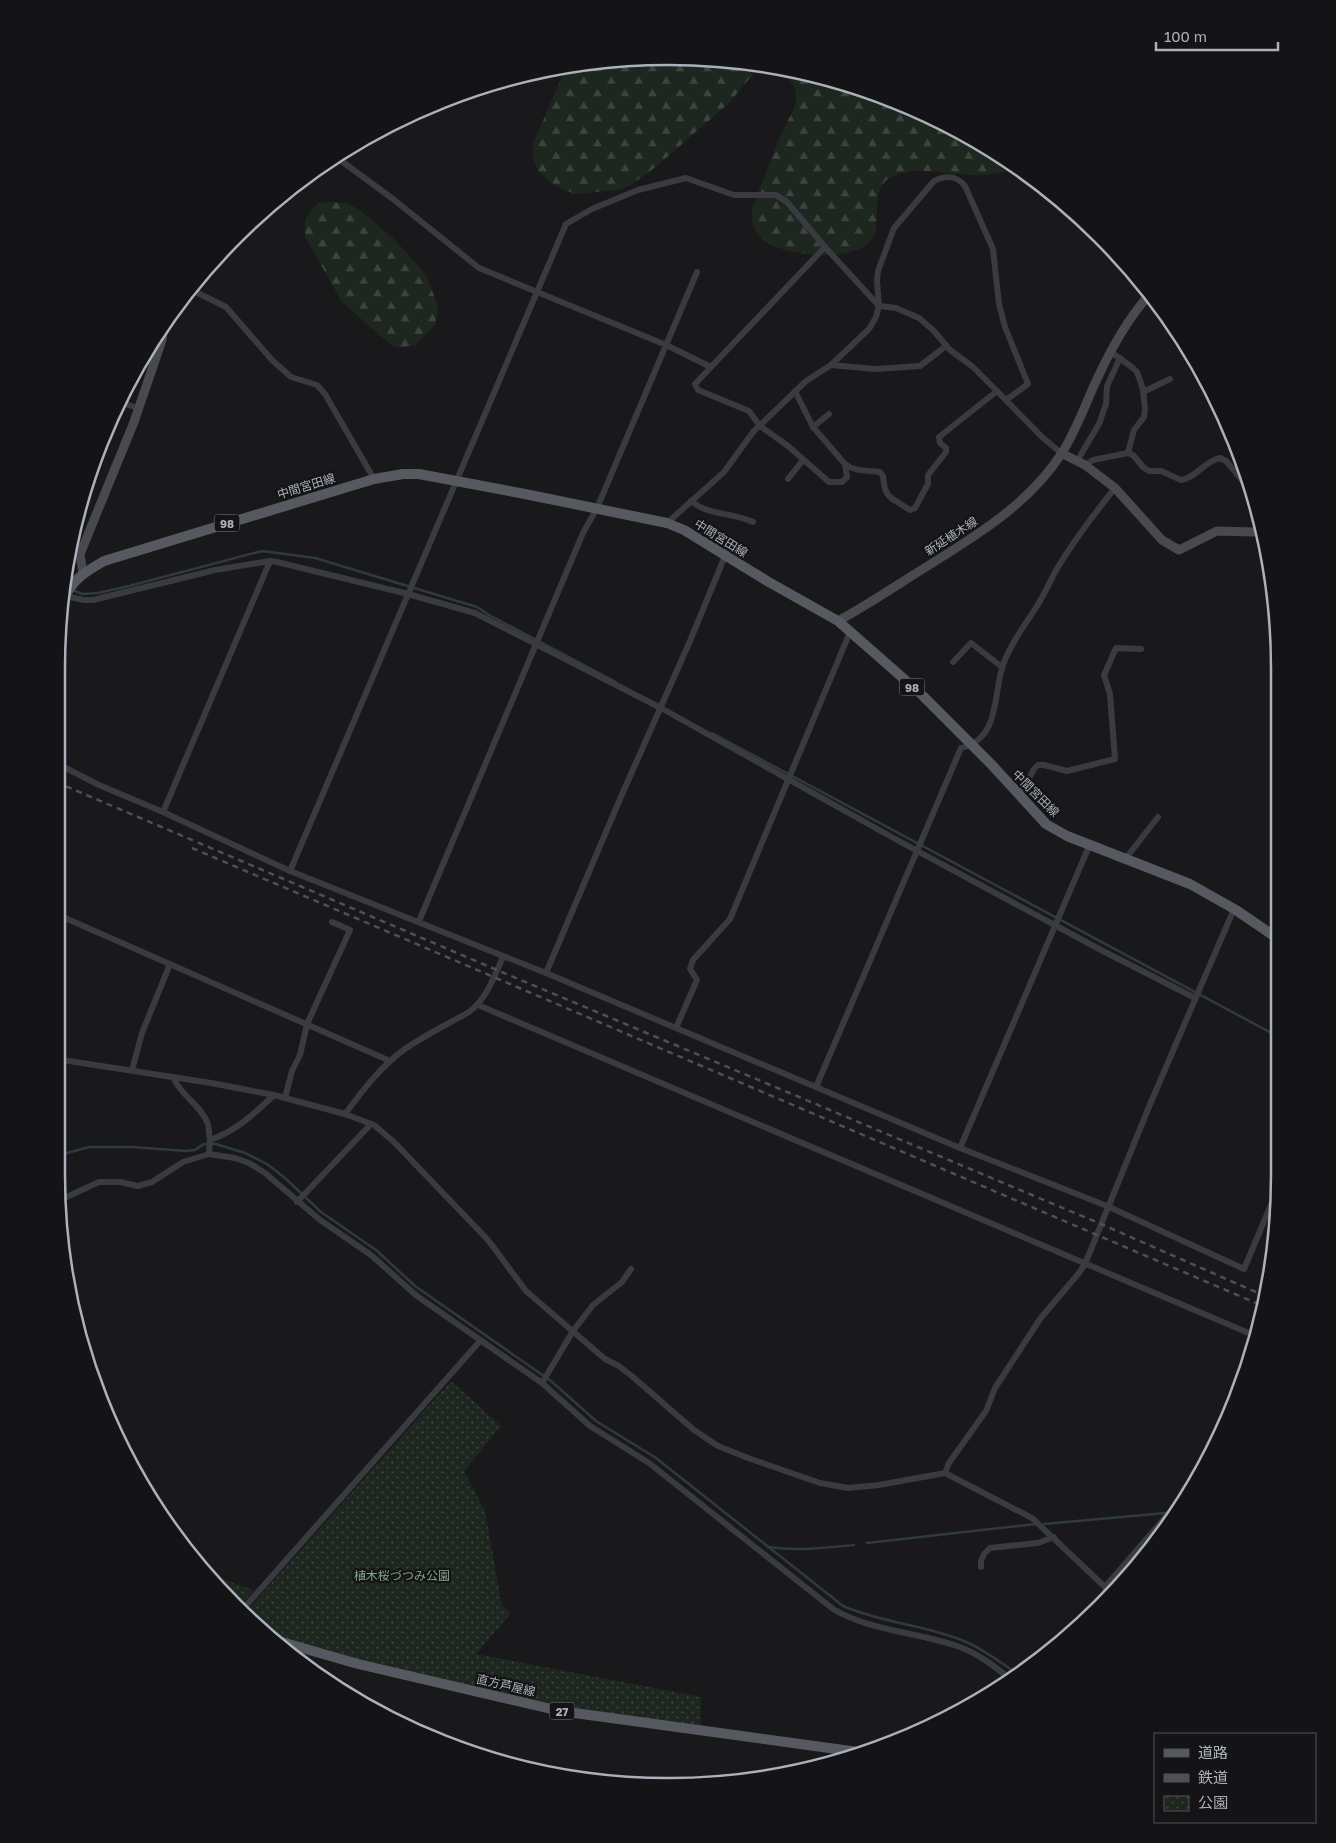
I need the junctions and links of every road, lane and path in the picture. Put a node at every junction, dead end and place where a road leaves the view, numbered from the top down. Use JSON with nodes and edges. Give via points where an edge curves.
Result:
{"nodes":[{"id":1,"x":342,"y":161,"type":"edge"},
{"id":2,"x":825,"y":247,"type":"junction"},
{"id":3,"x":697,"y":272,"type":"dead end"},
{"id":4,"x":537,"y":292,"type":"junction"},
{"id":5,"x":196,"y":293,"type":"edge"},
{"id":6,"x":1145,"y":300,"type":"edge"},
{"id":7,"x":879,"y":306,"type":"junction"},
{"id":8,"x":161,"y":342,"type":"edge"},
{"id":9,"x":666,"y":345,"type":"junction"},
{"id":10,"x":946,"y":346,"type":"junction"},
{"id":11,"x":1111,"y":352,"type":"junction"},
{"id":12,"x":1120,"y":358,"type":"junction"},
{"id":13,"x":830,"y":365,"type":"junction"},
{"id":14,"x":711,"y":367,"type":"junction"},
{"id":15,"x":1170,"y":378,"type":"dead end"},
{"id":16,"x":795,"y":391,"type":"junction"},
{"id":17,"x":997,"y":391,"type":"junction"},
{"id":18,"x":1143,"y":392,"type":"junction"},
{"id":19,"x":1006,"y":400,"type":"junction"},
{"id":20,"x":126,"y":404,"type":"edge"},
{"id":21,"x":138,"y":408,"type":"junction"},
{"id":22,"x":829,"y":414,"type":"dead end"},
{"id":23,"x":760,"y":426,"type":"junction"},
{"id":24,"x":813,"y":427,"type":"junction"},
{"id":25,"x":1062,"y":453,"type":"junction"},
{"id":26,"x":1128,"y":453,"type":"junction"},
{"id":27,"x":803,"y":460,"type":"junction"},
{"id":28,"x":1081,"y":463,"type":"junction"},
{"id":29,"x":845,"y":464,"type":"junction"},
{"id":30,"x":1240,"y":478,"type":"edge"},
{"id":31,"x":374,"y":479,"type":"junction"},
{"id":32,"x":788,"y":479,"type":"dead end"},
{"id":33,"x":456,"y":480,"type":"junction"},
{"id":34,"x":1115,"y":488,"type":"junction"},
{"id":35,"x":691,"y":501,"type":"junction"},
{"id":36,"x":597,"y":508,"type":"junction"},
{"id":37,"x":753,"y":522,"type":"dead end"},
{"id":38,"x":668,"y":523,"type":"junction"},
{"id":39,"x":1255,"y":531,"type":"edge"},
{"id":40,"x":725,"y":556,"type":"junction"},
{"id":41,"x":270,"y":561,"type":"junction"},
{"id":42,"x":83,"y":573,"type":"junction"},
{"id":43,"x":72,"y":579,"type":"edge"},
{"id":44,"x":408,"y":594,"type":"junction"},
{"id":45,"x":69,"y":599,"type":"edge"},
{"id":46,"x":838,"y":621,"type":"junction"},
{"id":47,"x":850,"y":632,"type":"junction"},
{"id":48,"x":538,"y":644,"type":"junction"},
{"id":49,"x":1140,"y":649,"type":"dead end"},
{"id":50,"x":953,"y":662,"type":"dead end"},
{"id":51,"x":1002,"y":667,"type":"junction"},
{"id":52,"x":661,"y":708,"type":"junction"},
{"id":53,"x":971,"y":745,"type":"junction"},
{"id":54,"x":65,"y":767,"type":"edge"},
{"id":55,"x":787,"y":778,"type":"junction"},
{"id":56,"x":1020,"y":795,"type":"junction"},
{"id":57,"x":163,"y":812,"type":"junction"},
{"id":58,"x":1158,"y":817,"type":"dead end"},
{"id":59,"x":1090,"y":844,"type":"junction"},
{"id":60,"x":917,"y":850,"type":"junction"},
{"id":61,"x":1126,"y":858,"type":"junction"},
{"id":62,"x":290,"y":871,"type":"junction"},
{"id":63,"x":1234,"y":909,"type":"junction"},
{"id":64,"x":65,"y":918,"type":"edge"},
{"id":65,"x":418,"y":921,"type":"junction"},
{"id":66,"x":332,"y":922,"type":"dead end"},
{"id":67,"x":1056,"y":924,"type":"junction"},
{"id":68,"x":1271,"y":934,"type":"edge"},
{"id":69,"x":503,"y":956,"type":"junction"},
{"id":70,"x":170,"y":964,"type":"junction"},
{"id":71,"x":546,"y":973,"type":"junction"},
{"id":72,"x":1195,"y":998,"type":"junction"},
{"id":73,"x":478,"y":1005,"type":"junction"},
{"id":74,"x":307,"y":1024,"type":"junction"},
{"id":75,"x":676,"y":1028,"type":"junction"},
{"id":76,"x":65,"y":1060,"type":"edge"},
{"id":77,"x":390,"y":1061,"type":"junction"},
{"id":78,"x":132,"y":1070,"type":"junction"},
{"id":79,"x":173,"y":1077,"type":"junction"},
{"id":80,"x":816,"y":1087,"type":"junction"},
{"id":81,"x":274,"y":1095,"type":"junction"},
{"id":82,"x":284,"y":1098,"type":"junction"},
{"id":83,"x":345,"y":1114,"type":"junction"},
{"id":84,"x":371,"y":1124,"type":"junction"},
{"id":85,"x":210,"y":1140,"type":"junction"},
{"id":86,"x":960,"y":1148,"type":"junction"},
{"id":87,"x":209,"y":1154,"type":"junction"},
{"id":88,"x":66,"y":1197,"type":"edge"},
{"id":89,"x":297,"y":1202,"type":"junction"},
{"id":90,"x":1107,"y":1206,"type":"junction"},
{"id":91,"x":1270,"y":1207,"type":"edge"},
{"id":92,"x":1085,"y":1264,"type":"junction"},
{"id":93,"x":631,"y":1269,"type":"dead end"},
{"id":94,"x":573,"y":1331,"type":"junction"},
{"id":95,"x":1249,"y":1333,"type":"edge"},
{"id":96,"x":480,"y":1341,"type":"junction"},
{"id":97,"x":542,"y":1383,"type":"junction"},
{"id":98,"x":945,"y":1473,"type":"junction"},
{"id":99,"x":1054,"y":1537,"type":"junction"},
{"id":100,"x":981,"y":1567,"type":"dead end"},
{"id":101,"x":1106,"y":1588,"type":"edge"},
{"id":102,"x":246,"y":1605,"type":"edge"},
{"id":103,"x":291,"y":1645,"type":"edge"},
{"id":104,"x":1005,"y":1675,"type":"edge"},
{"id":105,"x":847,"y":1750,"type":"edge"}],
"edges":[{"from":1,"to":4,"type":"street","via":[[479,268]]},
{"from":2,"to":4,"type":"street","via":[[787,202],[776,195],[734,195],[686,178],[638,190],[566,224]]},
{"from":2,"to":7,"type":"street"},
{"from":2,"to":14,"type":"street"},
{"from":3,"to":9,"type":"street"},
{"from":4,"to":9,"type":"street"},
{"from":4,"to":33,"type":"street"},
{"from":5,"to":31,"type":"street","via":[[226,307],[290,377],[317,385]]},
{"from":6,"to":11,"type":"main road","name":"新延植木線","via":[[1133,313]]},
{"from":7,"to":10,"type":"street","via":[[896,308],[919,318]]},
{"from":7,"to":13,"type":"street","via":[[869,328]]},
{"from":7,"to":19,"type":"street","via":[[878,271],[894,228],[934,181],[942,177],[960,180],[993,249],[999,304],[1028,384]]},
{"from":8,"to":21,"type":"main road"},
{"from":9,"to":14,"type":"street"},
{"from":9,"to":36,"type":"street"},
{"from":10,"to":13,"type":"street","via":[[920,366],[876,369]]},
{"from":10,"to":17,"type":"street"},
{"from":11,"to":12,"type":"street"},
{"from":11,"to":25,"type":"main road","name":"新延植木線"},
{"from":12,"to":18,"type":"street","via":[[1137,372]]},
{"from":12,"to":28,"type":"street","via":[[1107,386],[1106,404],[1099,424]]},
{"from":13,"to":16,"type":"street"},
{"from":14,"to":23,"type":"street","via":[[695,384],[698,390],[749,411]]},
{"from":15,"to":18,"type":"street"},
{"from":16,"to":23,"type":"street"},
{"from":16,"to":24,"type":"street"},
{"from":17,"to":19,"type":"street"},
{"from":17,"to":29,"type":"street","via":[[939,437],[946,452],[928,475],[928,484],[915,508],[910,510],[887,495],[880,472],[857,470]]},
{"from":18,"to":26,"type":"street","via":[[1144,417],[1134,430]]},
{"from":19,"to":25,"type":"street"},
{"from":20,"to":21,"type":"street"},
{"from":21,"to":42,"type":"main road","via":[[80,554]]},
{"from":22,"to":24,"type":"street"},
{"from":23,"to":27,"type":"street"},
{"from":23,"to":35,"type":"street","via":[[724,472]]},
{"from":24,"to":29,"type":"street"},
{"from":25,"to":28,"type":"main road"},
{"from":25,"to":46,"type":"main road","name":"新延植木線","via":[[1027,495],[1002,518]]},
{"from":26,"to":28,"type":"street"},
{"from":26,"to":30,"type":"street","via":[[1149,472],[1161,471],[1181,480],[1193,475],[1206,463],[1220,458]]},
{"from":27,"to":29,"type":"street","via":[[829,482],[842,482],[847,477]]},
{"from":27,"to":32,"type":"street"},
{"from":28,"to":34,"type":"main road"},
{"from":31,"to":33,"type":"main road","name":"中間宮田線","number":"98","via":[[411,474]]},
{"from":31,"to":42,"type":"main road","name":"中間宮田線","number":"98","via":[[104,561]]},
{"from":33,"to":36,"type":"main road","name":"中間宮田線","number":"98"},
{"from":33,"to":44,"type":"street"},
{"from":34,"to":39,"type":"main road","via":[[1162,540],[1179,550],[1217,531]]},
{"from":34,"to":51,"type":"street","via":[[1056,571],[1009,648]]},
{"from":35,"to":37,"type":"street","via":[[708,512],[740,516]]},
{"from":35,"to":38,"type":"street"},
{"from":36,"to":38,"type":"main road","name":"中間宮田線","number":"98"},
{"from":36,"to":48,"type":"street","via":[[583,533]]},
{"from":38,"to":40,"type":"main road","name":"中間宮田線","number":"98"},
{"from":40,"to":46,"type":"main road","name":"中間宮田線","number":"98"},
{"from":40,"to":52,"type":"street"},
{"from":41,"to":44,"type":"street"},
{"from":41,"to":45,"type":"street","via":[[215,570],[93,600]]},
{"from":41,"to":57,"type":"street"},
{"from":42,"to":43,"type":"main road","name":"中間宮田線","number":"98"},
{"from":44,"to":48,"type":"street","via":[[475,613]]},
{"from":44,"to":62,"type":"street"},
{"from":46,"to":47,"type":"main road","name":"中間宮田線","number":"98"},
{"from":47,"to":53,"type":"main road","name":"中間宮田線","number":"98","via":[[920,693]]},
{"from":47,"to":55,"type":"street"},
{"from":48,"to":52,"type":"street"},
{"from":48,"to":65,"type":"street"},
{"from":49,"to":56,"type":"street","via":[[1116,648],[1104,675],[1110,694],[1115,759],[1067,771],[1038,765]]},
{"from":50,"to":51,"type":"street","via":[[971,643]]},
{"from":51,"to":53,"type":"street","via":[[992,721]]},
{"from":52,"to":55,"type":"street"},
{"from":52,"to":71,"type":"street"},
{"from":53,"to":56,"type":"main road","name":"中間宮田線","number":"98"},
{"from":53,"to":60,"type":"street","via":[[961,748]]},
{"from":54,"to":57,"type":"street"},
{"from":55,"to":60,"type":"street"},
{"from":55,"to":75,"type":"street","via":[[730,919],[693,960],[690,969],[697,980]]},
{"from":56,"to":59,"type":"main road","name":"中間宮田線","number":"98","via":[[1046,824]]},
{"from":57,"to":62,"type":"street"},
{"from":58,"to":61,"type":"street"},
{"from":59,"to":61,"type":"main road","name":"中間宮田線","number":"98"},
{"from":59,"to":67,"type":"street"},
{"from":60,"to":67,"type":"street"},
{"from":60,"to":80,"type":"street"},
{"from":61,"to":63,"type":"main road","name":"中間宮田線","number":"98","via":[[1190,884]]},
{"from":62,"to":65,"type":"street"},
{"from":63,"to":68,"type":"main road","name":"中間宮田線","number":"98"},
{"from":63,"to":72,"type":"street"},
{"from":64,"to":70,"type":"street"},
{"from":65,"to":69,"type":"street"},
{"from":66,"to":74,"type":"street","via":[[350,930]]},
{"from":67,"to":72,"type":"street"},
{"from":67,"to":86,"type":"street"},
{"from":69,"to":71,"type":"street"},
{"from":69,"to":73,"type":"street"},
{"from":70,"to":74,"type":"street"},
{"from":70,"to":78,"type":"street","via":[[142,1033]]},
{"from":71,"to":75,"type":"street"},
{"from":72,"to":90,"type":"street"},
{"from":73,"to":77,"type":"street"},
{"from":73,"to":92,"type":"street"},
{"from":74,"to":77,"type":"street"},
{"from":74,"to":82,"type":"street","via":[[300,1055]]},
{"from":75,"to":80,"type":"street"},
{"from":76,"to":78,"type":"street"},
{"from":77,"to":83,"type":"street"},
{"from":78,"to":79,"type":"street"},
{"from":79,"to":81,"type":"street"},
{"from":79,"to":85,"type":"street","via":[[202,1114]]},
{"from":80,"to":86,"type":"street"},
{"from":81,"to":82,"type":"street"},
{"from":81,"to":85,"type":"street","via":[[244,1123]]},
{"from":82,"to":83,"type":"street"},
{"from":83,"to":84,"type":"street"},
{"from":84,"to":89,"type":"street"},
{"from":84,"to":94,"type":"street","via":[[394,1142],[488,1240],[526,1291]]},
{"from":85,"to":87,"type":"street"},
{"from":86,"to":90,"type":"street"},
{"from":87,"to":88,"type":"street","via":[[183,1162],[152,1182],[138,1186],[99,1182]]},
{"from":87,"to":89,"type":"street","via":[[249,1163]]},
{"from":89,"to":96,"type":"street","via":[[371,1255],[417,1296]]},
{"from":90,"to":91,"type":"street","via":[[1244,1269]]},
{"from":90,"to":92,"type":"street"},
{"from":92,"to":95,"type":"street"},
{"from":92,"to":98,"type":"street","via":[[1040,1318],[995,1388],[986,1411]]},
{"from":93,"to":94,"type":"street","via":[[622,1282],[593,1305]]},
{"from":94,"to":97,"type":"street"},
{"from":94,"to":98,"type":"street","via":[[694,1430],[718,1446],[748,1458],[820,1483],[848,1488]]},
{"from":96,"to":97,"type":"street"},
{"from":96,"to":102,"type":"street"},
{"from":97,"to":104,"type":"street","via":[[590,1426],[649,1463],[832,1609],[847,1618],[957,1646],[986,1660]]},
{"from":98,"to":99,"type":"street","via":[[1032,1518]]},
{"from":99,"to":100,"type":"street","via":[[1038,1543],[990,1548],[984,1554]]},
{"from":99,"to":101,"type":"street"},
{"from":103,"to":105,"type":"main road","name":"直方芦屋線","number":"27","via":[[358,1664],[560,1711]]}]}
